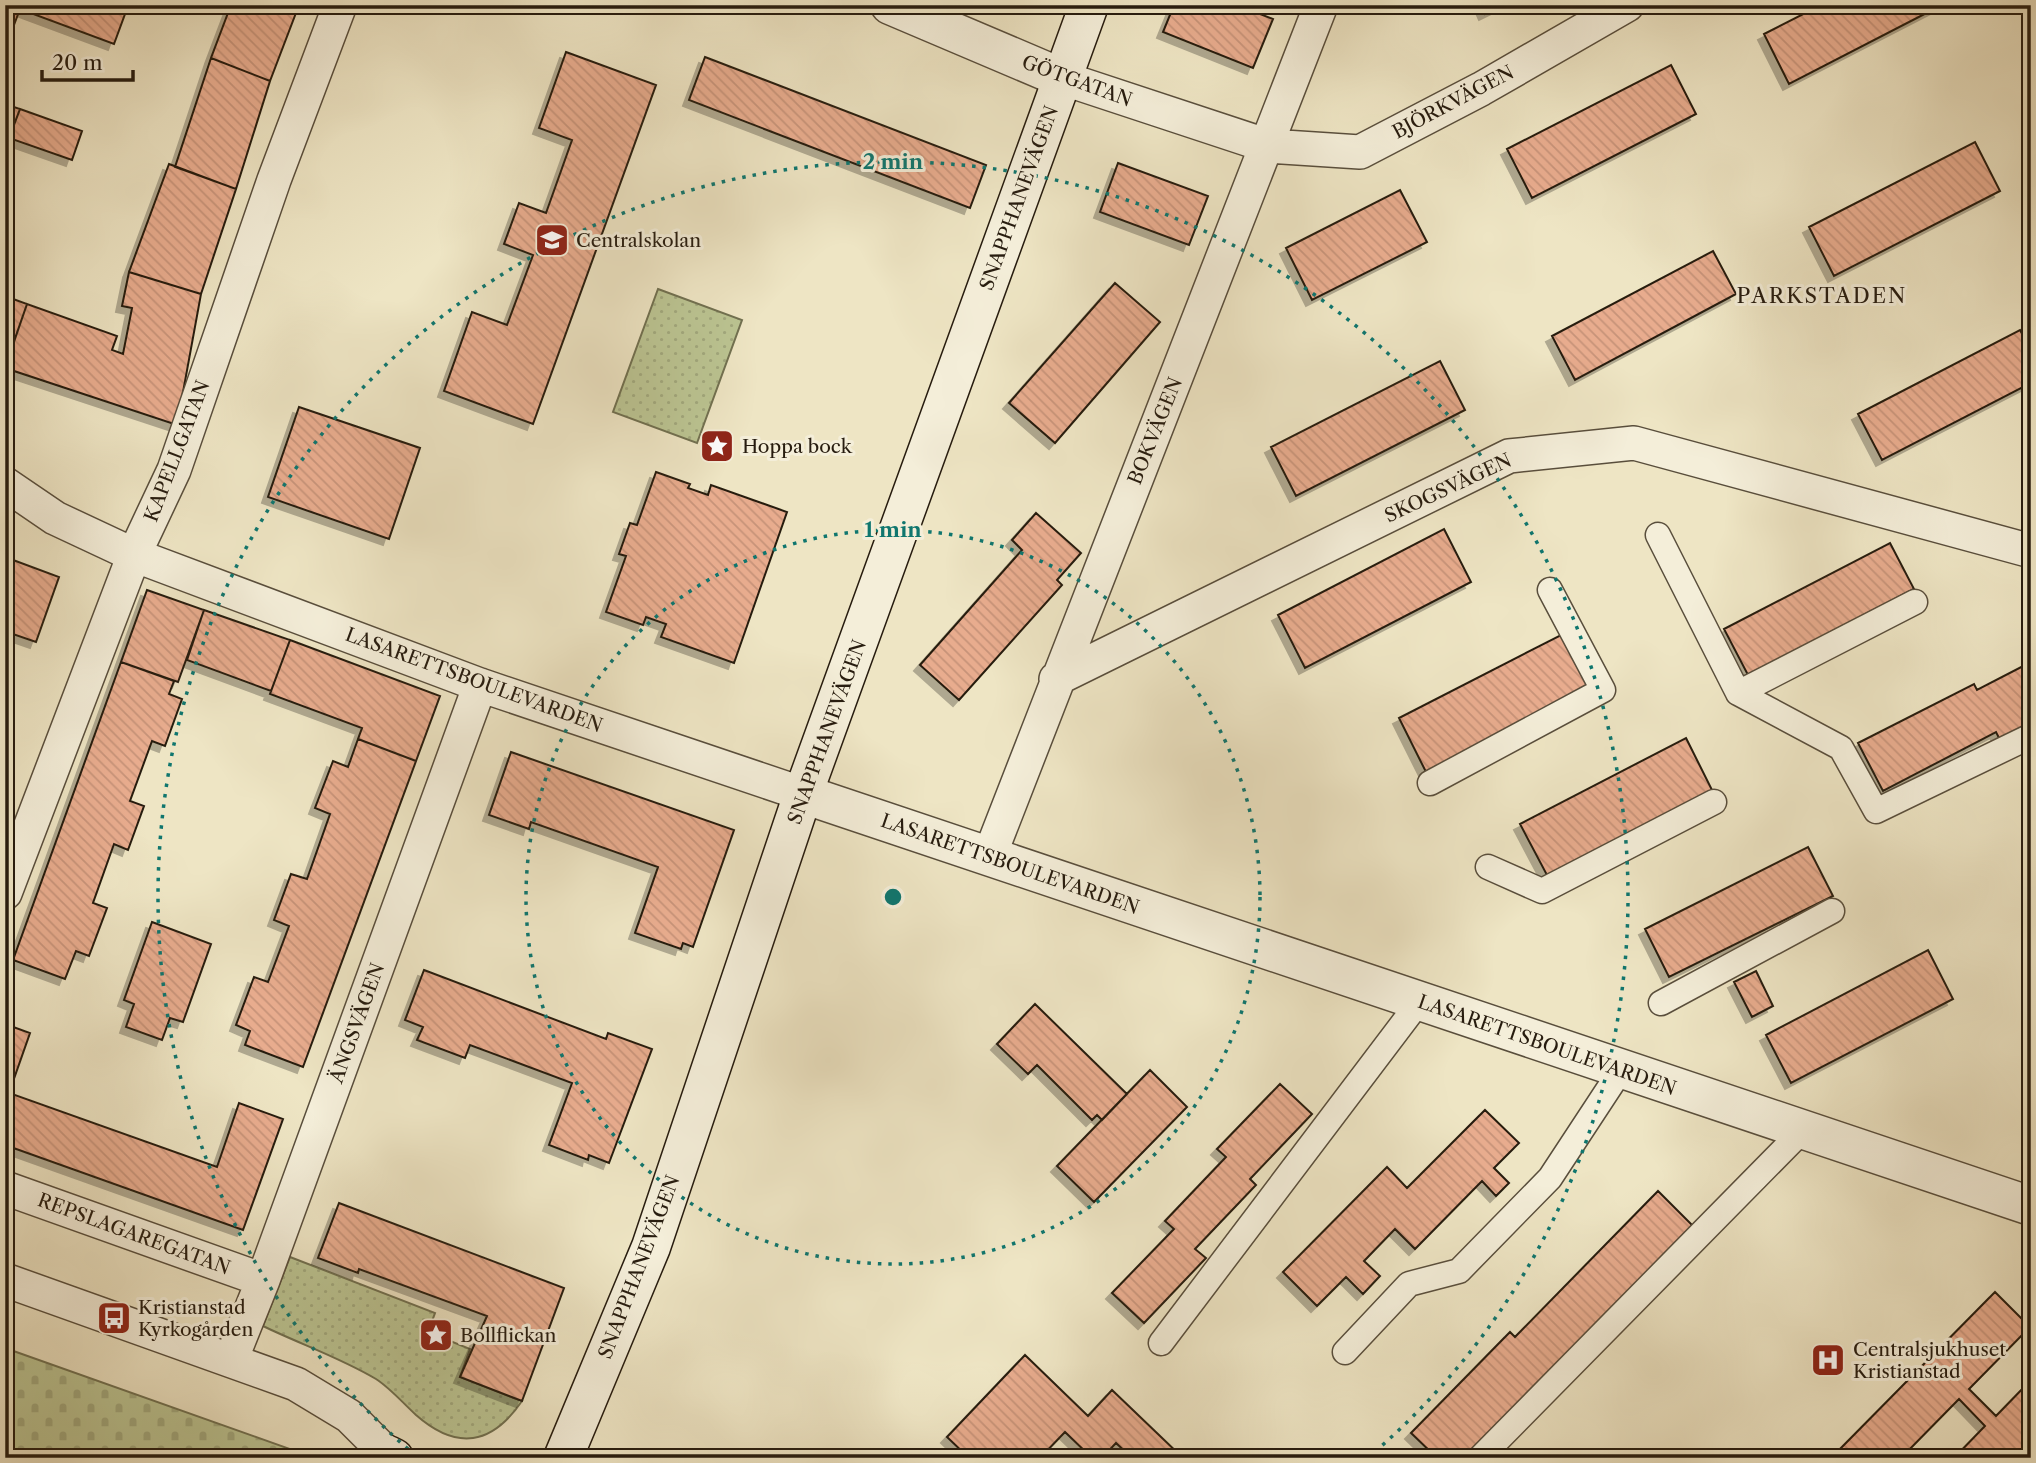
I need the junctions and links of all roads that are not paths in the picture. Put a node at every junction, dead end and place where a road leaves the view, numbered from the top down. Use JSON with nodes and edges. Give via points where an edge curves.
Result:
{"nodes":[{"id":1,"x":340,"y":5,"type":"edge"},
{"id":2,"x":890,"y":5,"type":"edge"},
{"id":3,"x":1089,"y":5,"type":"edge"},
{"id":4,"x":1321,"y":5,"type":"edge"},
{"id":5,"x":1627,"y":5,"type":"edge"},
{"id":6,"x":1062,"y":78,"type":"junction"},
{"id":7,"x":1268,"y":146,"type":"junction"},
{"id":8,"x":5,"y":484,"type":"edge"},
{"id":9,"x":1658,"y":535,"type":"dead end"},
{"id":10,"x":2031,"y":551,"type":"edge"},
{"id":11,"x":134,"y":555,"type":"junction"},
{"id":12,"x":1550,"y":590,"type":"dead end"},
{"id":13,"x":1915,"y":602,"type":"dead end"},
{"id":14,"x":1056,"y":679,"type":"junction"},
{"id":15,"x":480,"y":685,"type":"junction"},
{"id":16,"x":1738,"y":693,"type":"junction"},
{"id":17,"x":2031,"y":736,"type":"edge"},
{"id":18,"x":1430,"y":783,"type":"dead end"},
{"id":19,"x":803,"y":794,"type":"junction"},
{"id":20,"x":1714,"y":802,"type":"dead end"},
{"id":21,"x":989,"y":857,"type":"junction"},
{"id":22,"x":1488,"y":867,"type":"dead end"},
{"id":23,"x":5,"y":893,"type":"edge"},
{"id":24,"x":1832,"y":911,"type":"dead end"},
{"id":25,"x":1419,"y":1002,"type":"junction"},
{"id":26,"x":1661,"y":1003,"type":"dead end"},
{"id":27,"x":1620,"y":1070,"type":"junction"},
{"id":28,"x":1803,"y":1130,"type":"junction"},
{"id":29,"x":5,"y":1188,"type":"edge"},
{"id":30,"x":2031,"y":1206,"type":"edge"},
{"id":31,"x":5,"y":1280,"type":"edge"},
{"id":32,"x":263,"y":1280,"type":"junction"},
{"id":33,"x":1161,"y":1343,"type":"dead end"},
{"id":34,"x":1345,"y":1352,"type":"dead end"},
{"id":35,"x":231,"y":1360,"type":"junction"},
{"id":36,"x":578,"y":1423,"type":"junction"},
{"id":37,"x":391,"y":1457,"type":"edge"},
{"id":38,"x":544,"y":1458,"type":"edge"},
{"id":39,"x":564,"y":1458,"type":"edge"},
{"id":40,"x":1480,"y":1458,"type":"edge"}],
"edges":[{"from":1,"to":11,"type":"street","name":"KAPELLGATAN","via":[[174,470]]},
{"from":2,"to":6,"type":"main road","name":"GÖTGATAN"},
{"from":3,"to":6,"type":"main road","name":"SNAPPHANEVÄGEN"},
{"from":4,"to":7,"type":"street","name":"BOKVÄGEN"},
{"from":5,"to":7,"type":"street","name":"BJÖRKVÄGEN","via":[[1360,152]]},
{"from":6,"to":7,"type":"street","name":"GÖTGATAN"},
{"from":6,"to":19,"type":"main road","name":"SNAPPHANEVÄGEN"},
{"from":7,"to":14,"type":"street","name":"BOKVÄGEN"},
{"from":8,"to":11,"type":"street","name":"LASARETTSBOULEVARDEN","via":[[55,518]]},
{"from":9,"to":16,"type":"street"},
{"from":10,"to":14,"type":"street","name":"SKOGSVÄGEN","via":[[1634,443],[1509,456]]},
{"from":11,"to":15,"type":"street","name":"LASARETTSBOULEVARDEN"},
{"from":11,"to":23,"type":"street","name":"KAPELLGATAN"},
{"from":12,"to":18,"type":"street","via":[[1603,690]]},
{"from":13,"to":16,"type":"street"},
{"from":14,"to":21,"type":"street","name":"BOKVÄGEN"},
{"from":15,"to":19,"type":"street","name":"LASARETTSBOULEVARDEN"},
{"from":15,"to":32,"type":"street","name":"ÄNGSVÄGEN"},
{"from":16,"to":17,"type":"street","via":[[1841,748],[1877,811]]},
{"from":19,"to":21,"type":"main road","name":"LASARETTSBOULEVARDEN"},
{"from":19,"to":36,"type":"main road","name":"SNAPPHANEVÄGEN","via":[[651,1247]]},
{"from":20,"to":22,"type":"street","via":[[1542,891]]},
{"from":21,"to":25,"type":"main road","name":"LASARETTSBOULEVARDEN"},
{"from":24,"to":26,"type":"street"},
{"from":25,"to":27,"type":"main road","name":"LASARETTSBOULEVARDEN"},
{"from":25,"to":33,"type":"street"},
{"from":27,"to":28,"type":"main road","name":"LASARETTSBOULEVARDEN"},
{"from":27,"to":34,"type":"street","via":[[1550,1178],[1459,1271],[1409,1284]]},
{"from":28,"to":30,"type":"main road","name":"LASARETTSBOULEVARDEN"},
{"from":28,"to":40,"type":"street"},
{"from":29,"to":32,"type":"street","name":"REPSLAGAREGATAN"},
{"from":31,"to":35,"type":"street"},
{"from":32,"to":35,"type":"street","name":"ÄNGSVÄGEN"},
{"from":35,"to":37,"type":"street","via":[[296,1384],[349,1416]]},
{"from":36,"to":38,"type":"main road"},
{"from":36,"to":39,"type":"main road","name":"SNAPPHANEVÄGEN"}]}
